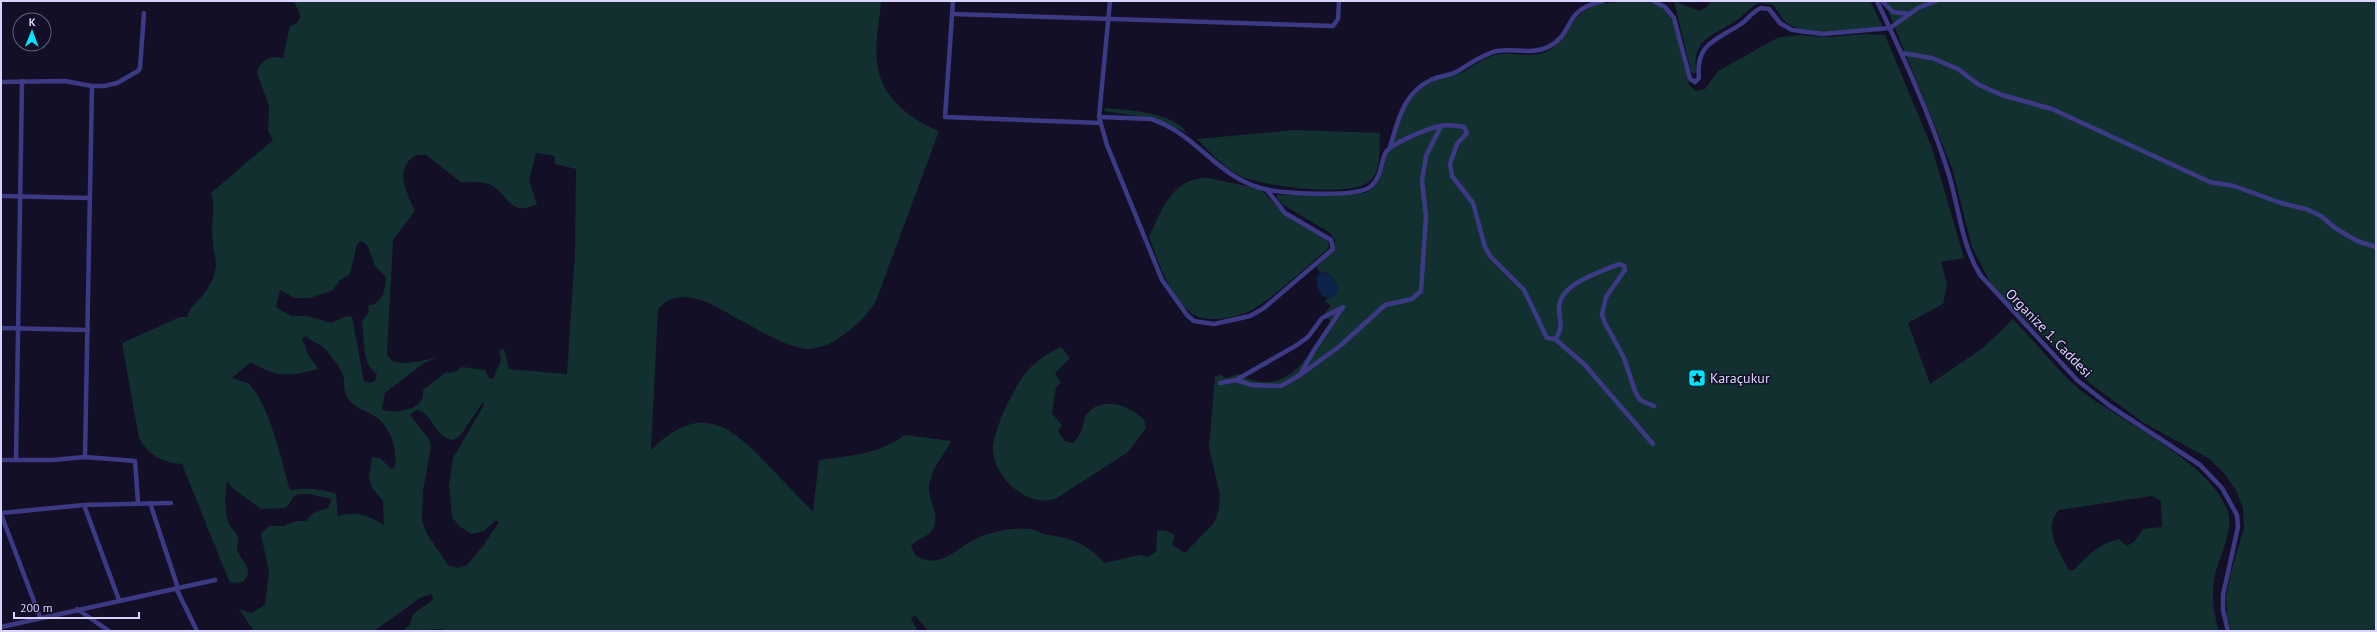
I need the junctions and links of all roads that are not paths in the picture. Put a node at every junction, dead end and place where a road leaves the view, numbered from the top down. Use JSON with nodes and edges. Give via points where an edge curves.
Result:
{"nodes":[{"id":1,"x":953,"y":1,"type":"edge"},
{"id":2,"x":1110,"y":1,"type":"edge"},
{"id":3,"x":1339,"y":1,"type":"edge"},
{"id":4,"x":1603,"y":1,"type":"edge"},
{"id":5,"x":1653,"y":1,"type":"edge"},
{"id":6,"x":1877,"y":1,"type":"edge"},
{"id":7,"x":1882,"y":1,"type":"edge"},
{"id":8,"x":1936,"y":1,"type":"edge"},
{"id":9,"x":144,"y":13,"type":"dead end"},
{"id":10,"x":952,"y":14,"type":"junction"},
{"id":11,"x":1910,"y":14,"type":"junction"},
{"id":12,"x":1108,"y":18,"type":"junction"},
{"id":13,"x":1890,"y":28,"type":"junction"},
{"id":14,"x":1902,"y":53,"type":"junction"},
{"id":15,"x":22,"y":81,"type":"junction"},
{"id":16,"x":1,"y":82,"type":"edge"},
{"id":17,"x":92,"y":86,"type":"junction"},
{"id":18,"x":1099,"y":117,"type":"junction"},
{"id":19,"x":1101,"y":123,"type":"junction"},
{"id":20,"x":1441,"y":125,"type":"junction"},
{"id":21,"x":1390,"y":148,"type":"junction"},
{"id":22,"x":1268,"y":190,"type":"junction"},
{"id":23,"x":1,"y":196,"type":"edge"},
{"id":24,"x":20,"y":196,"type":"junction"},
{"id":25,"x":89,"y":198,"type":"junction"},
{"id":26,"x":2376,"y":247,"type":"edge"},
{"id":27,"x":1,"y":328,"type":"edge"},
{"id":28,"x":18,"y":328,"type":"junction"},
{"id":29,"x":88,"y":330,"type":"junction"},
{"id":30,"x":1555,"y":339,"type":"junction"},
{"id":31,"x":1300,"y":375,"type":"junction"},
{"id":32,"x":1236,"y":380,"type":"junction"},
{"id":33,"x":1220,"y":383,"type":"dead end"},
{"id":34,"x":1654,"y":406,"type":"dead end"},
{"id":35,"x":1653,"y":444,"type":"dead end"},
{"id":36,"x":85,"y":457,"type":"junction"},
{"id":37,"x":1,"y":460,"type":"edge"},
{"id":38,"x":16,"y":460,"type":"junction"},
{"id":39,"x":138,"y":503,"type":"junction"},
{"id":40,"x":150,"y":503,"type":"junction"},
{"id":41,"x":171,"y":504,"type":"dead end"},
{"id":42,"x":84,"y":505,"type":"junction"},
{"id":43,"x":1,"y":513,"type":"edge"},
{"id":44,"x":215,"y":580,"type":"dead end"},
{"id":45,"x":177,"y":588,"type":"junction"},
{"id":46,"x":119,"y":600,"type":"junction"},
{"id":47,"x":77,"y":609,"type":"junction"},
{"id":48,"x":40,"y":617,"type":"junction"},
{"id":49,"x":1,"y":627,"type":"edge"},
{"id":50,"x":109,"y":631,"type":"edge"},
{"id":51,"x":197,"y":631,"type":"edge"},
{"id":52,"x":2228,"y":631,"type":"edge"}],
"edges":[{"from":1,"to":10,"type":"street"},
{"from":2,"to":12,"type":"street"},
{"from":3,"to":12,"type":"street","via":[[1338,19],[1333,26]]},
{"from":4,"to":21,"type":"street","via":[[1578,11],[1571,18],[1564,34],[1549,47],[1539,51],[1497,51],[1486,54],[1454,73],[1430,80],[1414,91],[1402,106]]},
{"from":5,"to":13,"type":"street","via":[[1665,7],[1674,18],[1690,79],[1694,82],[1699,78],[1699,61],[1707,46],[1761,8],[1769,9],[1783,26],[1801,33],[1823,34]]},
{"from":6,"to":13,"type":"street","name":"Organize 1. Caddesi"},
{"from":7,"to":11,"type":"street","via":[[1893,12]]},
{"from":8,"to":11,"type":"street"},
{"from":9,"to":17,"type":"street","via":[[141,64],[138,71],[117,83]]},
{"from":10,"to":12,"type":"street"},
{"from":10,"to":19,"type":"street","via":[[945,117]]},
{"from":11,"to":13,"type":"street"},
{"from":12,"to":18,"type":"street"},
{"from":13,"to":14,"type":"street","name":"Organize 1. Caddesi"},
{"from":14,"to":26,"type":"street","via":[[1932,58],[1958,69],[1979,85],[2002,95],[2052,109],[2210,182],[2234,186],[2306,209],[2321,216],[2357,241]]},
{"from":14,"to":52,"type":"street","name":"Organize 1. Caddesi","via":[[1948,175],[1974,265],[1981,276],[2077,380],[2110,406],[2200,465],[2219,484],[2230,500],[2237,515],[2238,527],[2223,595],[2223,610]]},
{"from":15,"to":16,"type":"street"},
{"from":15,"to":17,"type":"street","via":[[65,81]]},
{"from":15,"to":24,"type":"street"},
{"from":17,"to":25,"type":"street"},
{"from":18,"to":19,"type":"street"},
{"from":18,"to":22,"type":"street","via":[[1151,119],[1159,122],[1187,137],[1235,179]]},
{"from":19,"to":22,"type":"street","via":[[1106,145],[1162,280],[1194,321],[1214,324],[1250,316],[1264,308],[1333,249],[1331,240],[1285,213]]},
{"from":20,"to":21,"type":"street"},
{"from":20,"to":30,"type":"street","via":[[1467,128],[1467,133],[1457,144],[1450,164],[1452,176],[1473,203],[1485,247],[1490,256],[1524,290],[1546,337]]},
{"from":20,"to":31,"type":"street","via":[[1426,156],[1422,181],[1426,216],[1421,291],[1412,299],[1385,305],[1340,346]]},
{"from":21,"to":22,"type":"street","via":[[1376,181],[1364,190],[1341,194]]},
{"from":23,"to":24,"type":"street"},
{"from":24,"to":25,"type":"street"},
{"from":24,"to":28,"type":"street"},
{"from":25,"to":29,"type":"street"},
{"from":27,"to":28,"type":"street"},
{"from":28,"to":29,"type":"street"},
{"from":28,"to":38,"type":"street"},
{"from":29,"to":36,"type":"street"},
{"from":30,"to":34,"type":"street","via":[[1561,328],[1559,305],[1563,295],[1589,275],[1619,264],[1624,265],[1624,270],[1606,298],[1602,315],[1624,358],[1640,400]]},
{"from":30,"to":35,"type":"street","via":[[1584,364]]},
{"from":31,"to":32,"type":"street","via":[[1282,386],[1252,385]]},
{"from":31,"to":32,"type":"street","via":[[1343,307],[1322,318],[1308,337],[1297,345]]},
{"from":32,"to":33,"type":"street"},
{"from":36,"to":38,"type":"street"},
{"from":36,"to":39,"type":"street","via":[[134,461]]},
{"from":37,"to":38,"type":"street"},
{"from":39,"to":40,"type":"street"},
{"from":39,"to":42,"type":"street"},
{"from":40,"to":41,"type":"street"},
{"from":40,"to":45,"type":"street"},
{"from":42,"to":43,"type":"street"},
{"from":42,"to":46,"type":"street"},
{"from":43,"to":48,"type":"street"},
{"from":44,"to":45,"type":"street"},
{"from":45,"to":46,"type":"street"},
{"from":45,"to":51,"type":"street"},
{"from":46,"to":47,"type":"street"},
{"from":47,"to":48,"type":"street"},
{"from":47,"to":50,"type":"street"},
{"from":48,"to":49,"type":"street"}]}
